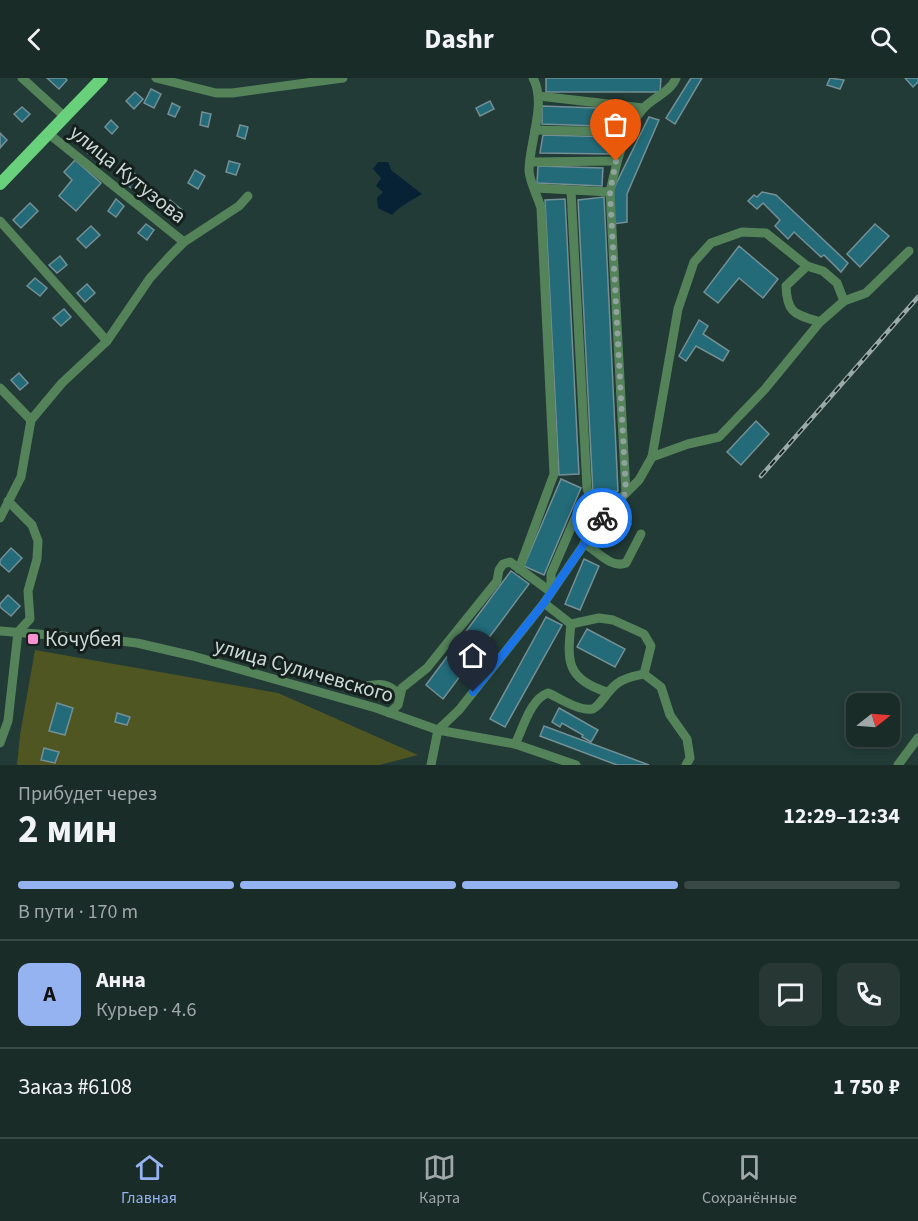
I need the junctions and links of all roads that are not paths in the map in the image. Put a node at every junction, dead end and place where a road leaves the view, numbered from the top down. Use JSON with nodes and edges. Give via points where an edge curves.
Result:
{"nodes":[{"id":1,"x":22,"y":78,"type":"edge"},
{"id":2,"x":102,"y":78,"type":"edge"},
{"id":3,"x":156,"y":78,"type":"edge"},
{"id":4,"x":343,"y":78,"type":"edge"},
{"id":5,"x":533,"y":78,"type":"edge"},
{"id":6,"x":676,"y":78,"type":"edge"},
{"id":7,"x":538,"y":96,"type":"junction"},
{"id":8,"x":643,"y":108,"type":"junction"},
{"id":9,"x":65,"y":117,"type":"junction"},
{"id":10,"x":535,"y":130,"type":"junction"},
{"id":11,"x":629,"y":132,"type":"junction"},
{"id":12,"x":49,"y":134,"type":"junction"},
{"id":13,"x":616,"y":161,"type":"junction"},
{"id":14,"x":530,"y":162,"type":"junction"},
{"id":15,"x":0,"y":184,"type":"edge"},
{"id":16,"x":535,"y":188,"type":"junction"},
{"id":17,"x":571,"y":191,"type":"junction"},
{"id":18,"x":610,"y":192,"type":"junction"},
{"id":19,"x":248,"y":196,"type":"dead end"},
{"id":20,"x":0,"y":221,"type":"edge"},
{"id":21,"x":184,"y":242,"type":"junction"},
{"id":22,"x":909,"y":251,"type":"dead end"},
{"id":23,"x":807,"y":266,"type":"junction"},
{"id":24,"x":844,"y":301,"type":"junction"},
{"id":25,"x":820,"y":322,"type":"junction"},
{"id":26,"x":107,"y":341,"type":"junction"},
{"id":27,"x":0,"y":388,"type":"edge"},
{"id":28,"x":31,"y":420,"type":"junction"},
{"id":29,"x":652,"y":457,"type":"junction"},
{"id":30,"x":626,"y":493,"type":"junction"},
{"id":31,"x":8,"y":501,"type":"junction"},
{"id":32,"x":591,"y":502,"type":"junction"},
{"id":33,"x":604,"y":515,"type":"junction"},
{"id":34,"x":0,"y":518,"type":"edge"},
{"id":35,"x":641,"y":534,"type":"dead end"},
{"id":36,"x":584,"y":543,"type":"junction"},
{"id":37,"x":519,"y":568,"type":"junction"},
{"id":38,"x":551,"y":592,"type":"junction"},
{"id":39,"x":544,"y":603,"type":"junction"},
{"id":40,"x":571,"y":624,"type":"junction"},
{"id":41,"x":0,"y":631,"type":"edge"},
{"id":42,"x":18,"y":632,"type":"junction"},
{"id":43,"x":644,"y":674,"type":"junction"},
{"id":44,"x":367,"y":686,"type":"dead end"},
{"id":45,"x":607,"y":692,"type":"junction"},
{"id":46,"x":399,"y":694,"type":"junction"},
{"id":47,"x":389,"y":713,"type":"junction"},
{"id":48,"x":0,"y":715,"type":"edge"},
{"id":49,"x":8,"y":721,"type":"junction"},
{"id":50,"x":438,"y":730,"type":"junction"},
{"id":51,"x":918,"y":738,"type":"edge"},
{"id":52,"x":0,"y":743,"type":"edge"},
{"id":53,"x":515,"y":744,"type":"junction"},
{"id":54,"x":431,"y":765,"type":"edge"},
{"id":55,"x":576,"y":765,"type":"edge"},
{"id":56,"x":686,"y":765,"type":"edge"},
{"id":57,"x":898,"y":765,"type":"edge"}],
"edges":[{"from":1,"to":9,"type":"street","name":"улица Кутузова"},
{"from":2,"to":9,"type":"main road"},
{"from":3,"to":4,"type":"street","via":[[216,93]]},
{"from":5,"to":7,"type":"street"},
{"from":6,"to":8,"type":"street"},
{"from":7,"to":8,"type":"street"},
{"from":7,"to":10,"type":"street"},
{"from":8,"to":11,"type":"street"},
{"from":9,"to":12,"type":"main road"},
{"from":10,"to":11,"type":"street"},
{"from":10,"to":14,"type":"street"},
{"from":11,"to":13,"type":"street"},
{"from":12,"to":15,"type":"main road"},
{"from":12,"to":21,"type":"street","name":"улица Кутузова"},
{"from":13,"to":14,"type":"street"},
{"from":13,"to":18,"type":"street"},
{"from":14,"to":16,"type":"street","via":[[529,175]]},
{"from":16,"to":17,"type":"street"},
{"from":16,"to":37,"type":"street","via":[[541,207],[554,474]]},
{"from":17,"to":18,"type":"street"},
{"from":17,"to":32,"type":"street","via":[[587,488]]},
{"from":18,"to":30,"type":"street"},
{"from":19,"to":21,"type":"street"},
{"from":20,"to":26,"type":"street"},
{"from":21,"to":26,"type":"street","via":[[150,278]]},
{"from":22,"to":24,"type":"street","via":[[866,293]]},
{"from":23,"to":24,"type":"street","via":[[823,271],[837,283]]},
{"from":23,"to":25,"type":"street","via":[[786,286],[787,304],[796,315]]},
{"from":23,"to":29,"type":"street","via":[[766,233],[754,232],[711,243],[694,262],[678,309]]},
{"from":24,"to":25,"type":"street"},
{"from":25,"to":29,"type":"street","via":[[719,437]]},
{"from":26,"to":28,"type":"street","via":[[62,383]]},
{"from":27,"to":28,"type":"street"},
{"from":28,"to":31,"type":"street","via":[[21,477]]},
{"from":29,"to":30,"type":"street"},
{"from":30,"to":33,"type":"street"},
{"from":31,"to":34,"type":"street"},
{"from":31,"to":42,"type":"street","via":[[32,525],[38,541],[28,591],[30,619]]},
{"from":32,"to":33,"type":"street"},
{"from":32,"to":38,"type":"street","via":[[580,507],[551,574]]},
{"from":33,"to":36,"type":"street"},
{"from":35,"to":36,"type":"street","via":[[623,565],[613,563]]},
{"from":36,"to":38,"type":"street"},
{"from":37,"to":38,"type":"street"},
{"from":37,"to":46,"type":"street","via":[[510,562],[503,564],[497,581],[427,668]]},
{"from":38,"to":39,"type":"street"},
{"from":39,"to":40,"type":"street"},
{"from":39,"to":50,"type":"street","via":[[459,710]]},
{"from":40,"to":43,"type":"street","via":[[599,618],[644,634],[651,646]]},
{"from":40,"to":45,"type":"street","via":[[568,658],[576,676]]},
{"from":41,"to":42,"type":"street","name":"улица Суличевского"},
{"from":42,"to":47,"type":"street","name":"улица Суличевского","via":[[137,644],[193,656]]},
{"from":42,"to":49,"type":"street"},
{"from":43,"to":45,"type":"street","via":[[629,677]]},
{"from":43,"to":56,"type":"street","via":[[661,687],[670,715],[687,739],[690,758]]},
{"from":44,"to":46,"type":"street","via":[[380,683]]},
{"from":45,"to":53,"type":"street","via":[[591,709],[548,693],[541,695]]},
{"from":46,"to":47,"type":"street","via":[[398,705]]},
{"from":47,"to":50,"type":"street","name":"улица Суличевского"},
{"from":48,"to":49,"type":"street"},
{"from":49,"to":52,"type":"street"},
{"from":50,"to":53,"type":"street","name":"улица Суличевского"},
{"from":50,"to":54,"type":"street"},
{"from":51,"to":57,"type":"street"},
{"from":53,"to":55,"type":"street","name":"улица Суличевского"}]}
